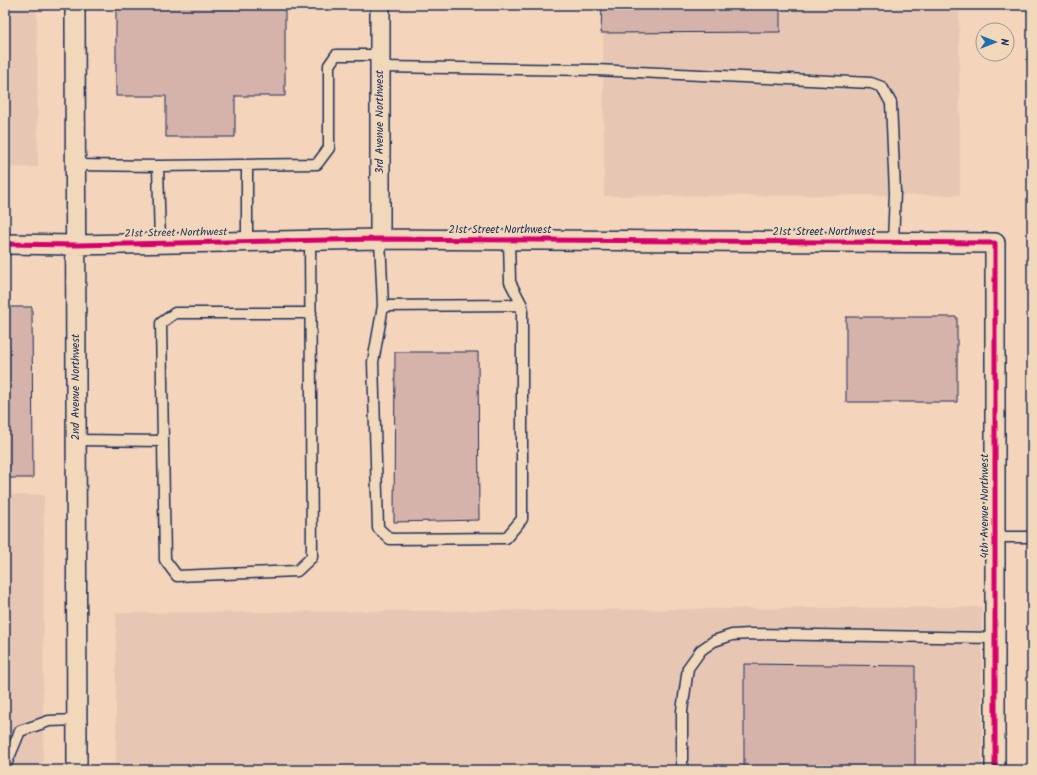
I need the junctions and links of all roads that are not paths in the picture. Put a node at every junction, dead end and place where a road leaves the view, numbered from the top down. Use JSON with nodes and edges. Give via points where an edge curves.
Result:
{"nodes":[{"id":1,"x":75,"y":5,"type":"edge"},
{"id":2,"x":380,"y":5,"type":"edge"},
{"id":3,"x":380,"y":61,"type":"junction"},
{"id":4,"x":76,"y":164,"type":"junction"},
{"id":5,"x":247,"y":165,"type":"junction"},
{"id":6,"x":158,"y":166,"type":"junction"},
{"id":7,"x":380,"y":239,"type":"junction"},
{"id":8,"x":310,"y":240,"type":"junction"},
{"id":9,"x":509,"y":240,"type":"junction"},
{"id":10,"x":247,"y":242,"type":"junction"},
{"id":11,"x":894,"y":242,"type":"junction"},
{"id":12,"x":160,"y":243,"type":"junction"},
{"id":13,"x":995,"y":243,"type":"joint"},
{"id":14,"x":5,"y":244,"type":"edge"},
{"id":15,"x":76,"y":245,"type":"junction"},
{"id":16,"x":522,"y":305,"type":"junction"},
{"id":17,"x":383,"y":306,"type":"junction"},
{"id":18,"x":311,"y":312,"type":"junction"},
{"id":19,"x":76,"y":440,"type":"junction"},
{"id":20,"x":163,"y":441,"type":"junction"},
{"id":21,"x":995,"y":537,"type":"junction"},
{"id":22,"x":1032,"y":537,"type":"edge"},
{"id":23,"x":995,"y":638,"type":"junction"},
{"id":24,"x":77,"y":720,"type":"junction"},
{"id":25,"x":5,"y":767,"type":"edge"},
{"id":26,"x":77,"y":770,"type":"edge"},
{"id":27,"x":682,"y":770,"type":"edge"},
{"id":28,"x":995,"y":770,"type":"edge"}],
"edges":[{"from":1,"to":4,"type":"street","name":"2nd Avenue Northwest"},
{"from":2,"to":3,"type":"street","name":"3rd Avenue Northwest"},
{"from":3,"to":5,"type":"lane","via":[[336,55],[329,65],[329,148],[317,164]]},
{"from":3,"to":7,"type":"street","name":"3rd Avenue Northwest"},
{"from":3,"to":11,"type":"lane","via":[[871,83],[882,87],[891,103],[895,192]]},
{"from":4,"to":6,"type":"lane"},
{"from":4,"to":15,"type":"street","name":"2nd Avenue Northwest"},
{"from":5,"to":6,"type":"lane"},
{"from":5,"to":10,"type":"lane"},
{"from":6,"to":12,"type":"lane"},
{"from":7,"to":8,"type":"street","name":"21st Street Northwest"},
{"from":7,"to":9,"type":"street","name":"21st Street Northwest"},
{"from":7,"to":17,"type":"lane"},
{"from":8,"to":10,"type":"street","name":"21st Street Northwest"},
{"from":8,"to":18,"type":"lane"},
{"from":9,"to":11,"type":"street","name":"21st Street Northwest"},
{"from":9,"to":16,"type":"lane","via":[[510,282]]},
{"from":10,"to":12,"type":"street","name":"21st Street Northwest"},
{"from":11,"to":13,"type":"street","name":"21st Street Northwest"},
{"from":12,"to":15,"type":"street","name":"21st Street Northwest"},
{"from":13,"to":21,"type":"street","name":"4th Avenue Northwest"},
{"from":14,"to":15,"type":"street","name":"21st Street Northwest"},
{"from":15,"to":19,"type":"street","name":"2nd Avenue Northwest"},
{"from":16,"to":17,"type":"lane"},
{"from":16,"to":17,"type":"lane","via":[[522,519],[506,538],[390,539],[378,528],[373,362]]},
{"from":18,"to":20,"type":"lane","via":[[175,312],[161,323]]},
{"from":18,"to":20,"type":"lane","via":[[312,557],[297,571],[177,576],[165,560]]},
{"from":19,"to":20,"type":"lane"},
{"from":19,"to":24,"type":"street","name":"2nd Avenue Northwest"},
{"from":21,"to":22,"type":"lane"},
{"from":21,"to":23,"type":"street","name":"4th Avenue Northwest"},
{"from":23,"to":27,"type":"lane","via":[[750,634],[732,635],[714,641],[701,650],[688,668],[682,711]]},
{"from":23,"to":28,"type":"street","name":"4th Avenue Northwest"},
{"from":24,"to":25,"type":"lane","via":[[49,721],[20,731]]},
{"from":24,"to":26,"type":"street","name":"2nd Avenue Northwest"}]}
